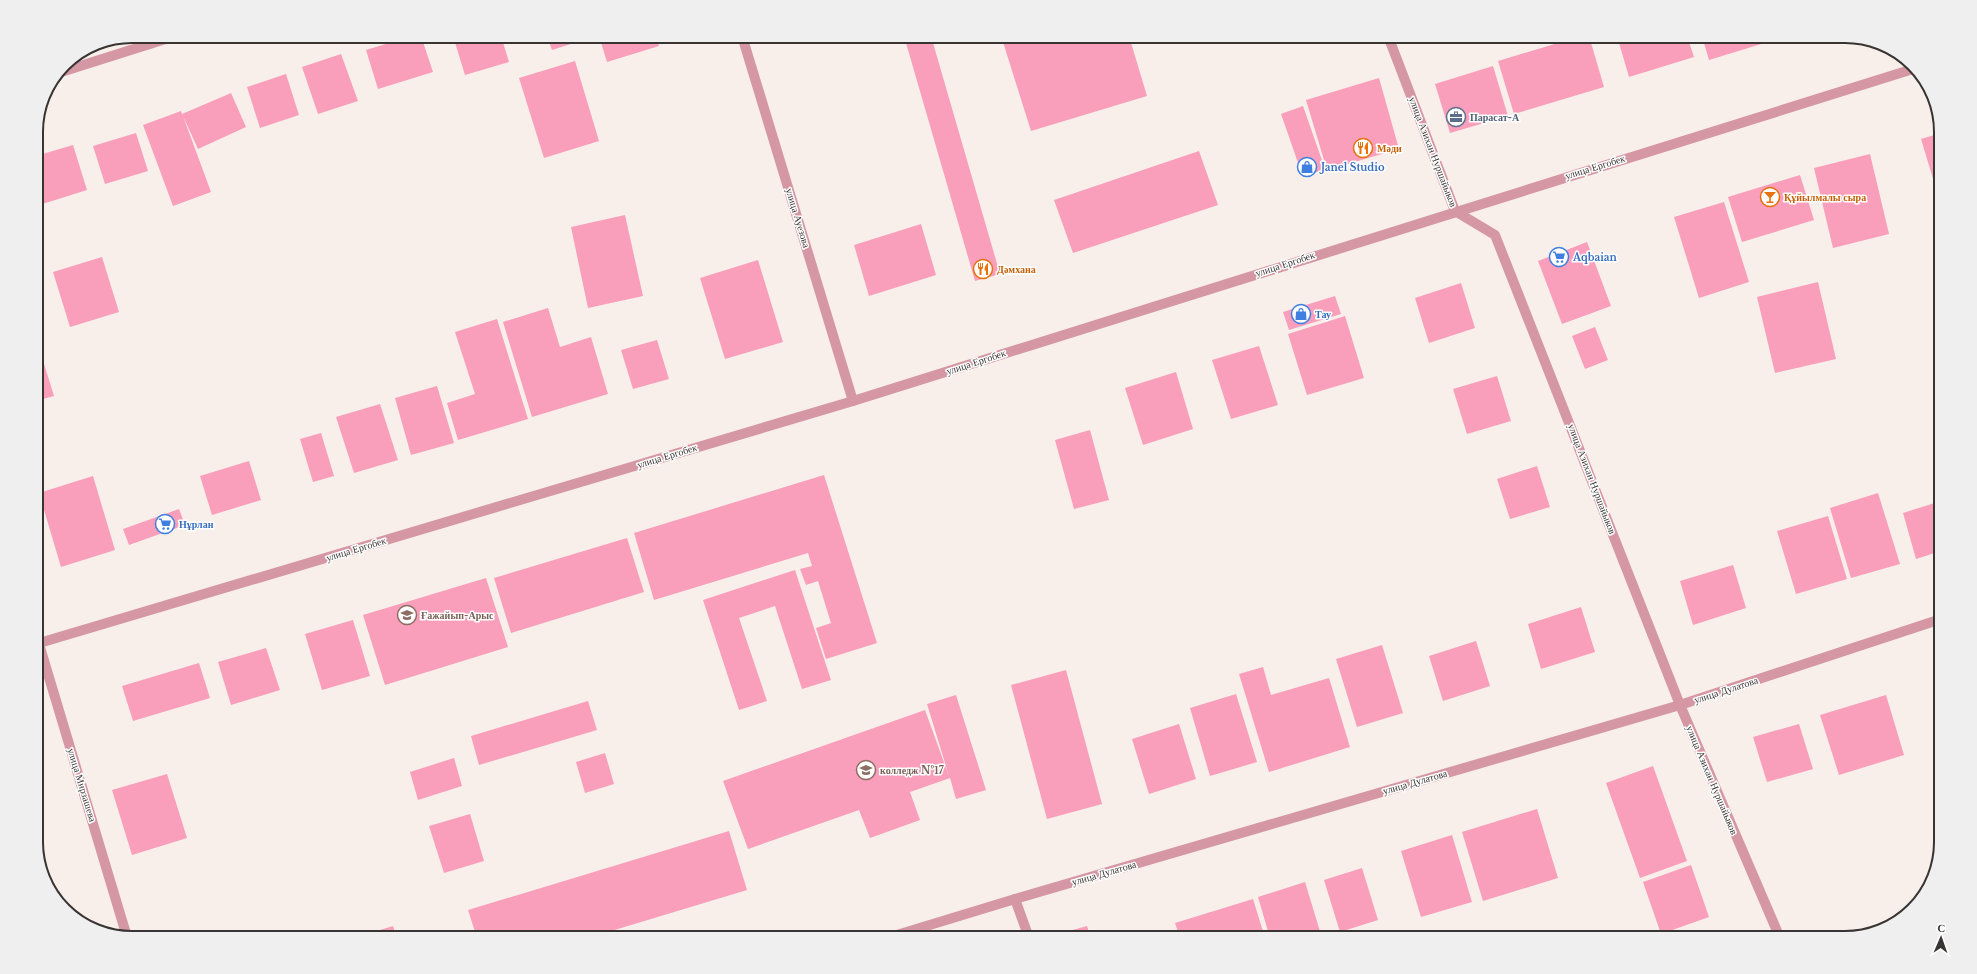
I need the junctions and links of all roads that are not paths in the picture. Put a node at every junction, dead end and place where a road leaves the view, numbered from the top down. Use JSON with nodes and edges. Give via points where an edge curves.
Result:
{"nodes":[{"id":1,"x":153,"y":43,"type":"edge"},
{"id":2,"x":744,"y":43,"type":"edge"},
{"id":3,"x":1391,"y":43,"type":"edge"},
{"id":4,"x":68,"y":70,"type":"edge"},
{"id":5,"x":1909,"y":70,"type":"edge"},
{"id":6,"x":1456,"y":211,"type":"junction"},
{"id":7,"x":853,"y":401,"type":"junction"},
{"id":8,"x":1934,"y":621,"type":"edge"},
{"id":9,"x":43,"y":638,"type":"edge"},
{"id":10,"x":43,"y":660,"type":"edge"},
{"id":11,"x":1680,"y":705,"type":"junction"},
{"id":12,"x":1015,"y":899,"type":"junction"},
{"id":13,"x":126,"y":931,"type":"edge"},
{"id":14,"x":910,"y":931,"type":"edge"},
{"id":15,"x":1026,"y":931,"type":"edge"},
{"id":16,"x":1777,"y":931,"type":"edge"}],
"edges":[{"from":1,"to":4,"type":"street"},
{"from":2,"to":7,"type":"street","name":"улица Ауезова"},
{"from":3,"to":6,"type":"street","name":"улица Азихан Нуршайыков"},
{"from":5,"to":6,"type":"street","name":"улица Ергобек"},
{"from":6,"to":7,"type":"street","name":"улица Ергобек"},
{"from":6,"to":11,"type":"street","name":"улица Азихан Нуршайыков","via":[[1495,234]]},
{"from":7,"to":9,"type":"street","name":"улица Ергобек"},
{"from":8,"to":11,"type":"street","name":"улица Дулатова"},
{"from":10,"to":13,"type":"street","name":"улица Мирзашева"},
{"from":11,"to":12,"type":"street","name":"улица Дулатова"},
{"from":11,"to":16,"type":"street","name":"улица Азихан Нуршайыков"},
{"from":12,"to":14,"type":"street","name":"улица Дулатова"},
{"from":12,"to":15,"type":"street"}]}
